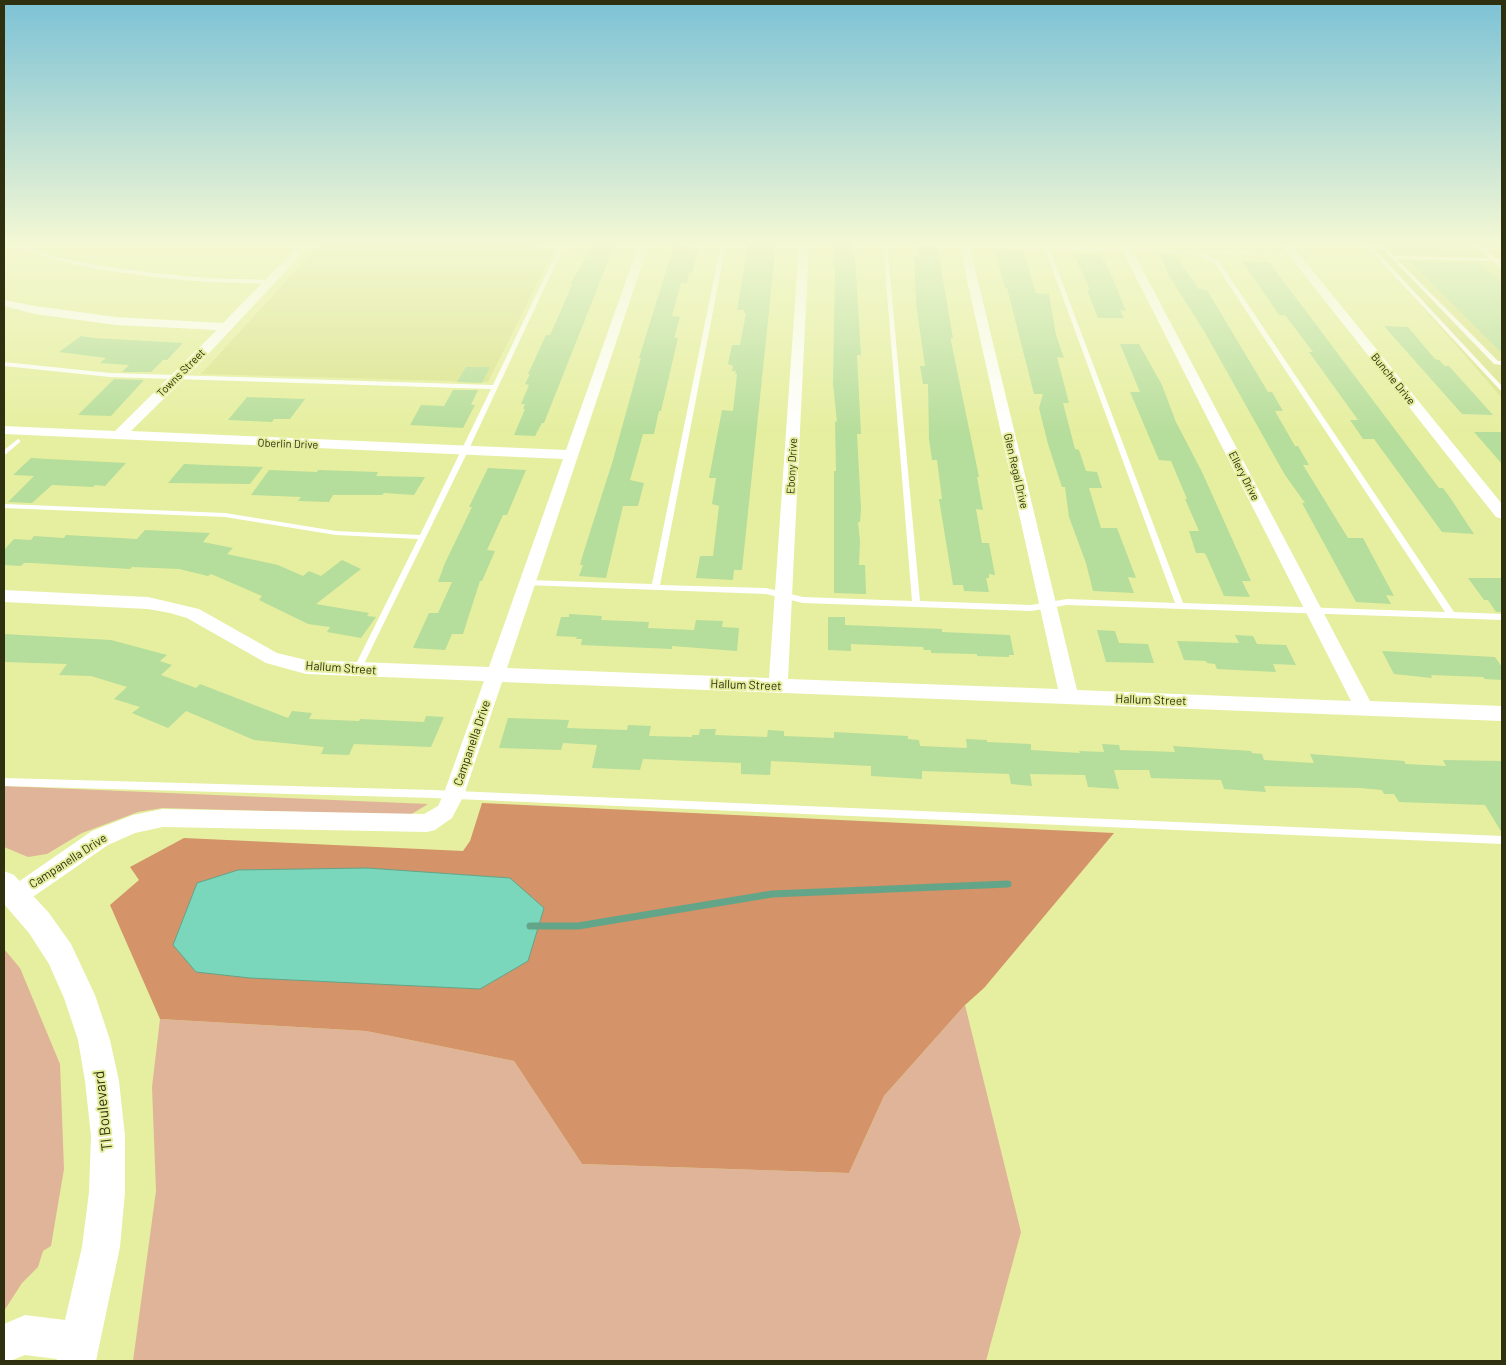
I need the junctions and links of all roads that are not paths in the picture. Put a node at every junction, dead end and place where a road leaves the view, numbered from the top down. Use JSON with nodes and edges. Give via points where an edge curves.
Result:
{"nodes":[{"id":1,"x":25,"y":308,"type":"edge"},
{"id":2,"x":245,"y":308,"type":"edge"},
{"id":3,"x":532,"y":308,"type":"edge"},
{"id":4,"x":622,"y":308,"type":"edge"},
{"id":5,"x":711,"y":308,"type":"edge"},
{"id":6,"x":800,"y":308,"type":"edge"},
{"id":7,"x":891,"y":308,"type":"edge"},
{"id":8,"x":979,"y":308,"type":"edge"},
{"id":9,"x":1069,"y":308,"type":"edge"},
{"id":10,"x":1157,"y":308,"type":"edge"},
{"id":11,"x":1247,"y":308,"type":"edge"},
{"id":12,"x":1332,"y":308,"type":"edge"},
{"id":13,"x":1426,"y":308,"type":"edge"},
{"id":14,"x":1442,"y":308,"type":"edge"},
{"id":15,"x":227,"y":327,"type":"junction"},
{"id":16,"x":1502,"y":363,"type":"edge"},
{"id":17,"x":4,"y":364,"type":"edge"},
{"id":18,"x":176,"y":377,"type":"junction"},
{"id":19,"x":494,"y":387,"type":"junction"},
{"id":20,"x":1502,"y":389,"type":"edge"},
{"id":21,"x":4,"y":430,"type":"edge"},
{"id":22,"x":118,"y":436,"type":"junction"},
{"id":23,"x":18,"y":441,"type":"dead end"},
{"id":24,"x":465,"y":451,"type":"junction"},
{"id":25,"x":4,"y":453,"type":"edge"},
{"id":26,"x":572,"y":455,"type":"junction"},
{"id":27,"x":4,"y":506,"type":"edge"},
{"id":28,"x":1502,"y":514,"type":"edge"},
{"id":29,"x":421,"y":537,"type":"junction"},
{"id":30,"x":528,"y":583,"type":"junction"},
{"id":31,"x":656,"y":586,"type":"junction"},
{"id":32,"x":784,"y":595,"type":"junction"},
{"id":33,"x":4,"y":596,"type":"edge"},
{"id":34,"x":916,"y":603,"type":"junction"},
{"id":35,"x":1047,"y":606,"type":"junction"},
{"id":36,"x":1180,"y":606,"type":"junction"},
{"id":37,"x":1313,"y":610,"type":"junction"},
{"id":38,"x":1451,"y":615,"type":"junction"},
{"id":39,"x":1502,"y":617,"type":"edge"},
{"id":40,"x":357,"y":670,"type":"junction"},
{"id":41,"x":495,"y":675,"type":"junction"},
{"id":42,"x":778,"y":687,"type":"junction"},
{"id":43,"x":1069,"y":697,"type":"junction"},
{"id":44,"x":1364,"y":708,"type":"junction"},
{"id":45,"x":1502,"y":714,"type":"edge"},
{"id":46,"x":4,"y":782,"type":"edge"},
{"id":47,"x":454,"y":795,"type":"junction"},
{"id":48,"x":1502,"y":840,"type":"edge"},
{"id":49,"x":10,"y":890,"type":"edge"},
{"id":50,"x":4,"y":1344,"type":"edge"},
{"id":51,"x":72,"y":1355,"type":"edge"}],
"edges":[{"from":1,"to":15,"type":"street","via":[[116,321]]},
{"from":2,"to":15,"type":"street","name":"Towns Street"},
{"from":3,"to":19,"type":"lane"},
{"from":4,"to":26,"type":"street","name":"Campanella Drive"},
{"from":5,"to":31,"type":"lane"},
{"from":6,"to":32,"type":"street","name":"Ebony Drive"},
{"from":7,"to":34,"type":"lane"},
{"from":8,"to":35,"type":"street","name":"Glen Regal Drive"},
{"from":9,"to":36,"type":"lane"},
{"from":10,"to":37,"type":"street","name":"Ellery Drive"},
{"from":11,"to":38,"type":"lane"},
{"from":12,"to":28,"type":"street","name":"Bunche Drive"},
{"from":13,"to":20,"type":"lane"},
{"from":14,"to":16,"type":"lane","via":[[1496,363]]},
{"from":15,"to":18,"type":"street","name":"Towns Street"},
{"from":17,"to":18,"type":"lane","via":[[110,375]]},
{"from":18,"to":19,"type":"lane"},
{"from":18,"to":22,"type":"street","name":"Towns Street"},
{"from":19,"to":24,"type":"lane"},
{"from":21,"to":22,"type":"street","name":"Oberlin Drive"},
{"from":22,"to":24,"type":"street","name":"Oberlin Drive"},
{"from":23,"to":25,"type":"lane"},
{"from":24,"to":26,"type":"street","name":"Oberlin Drive"},
{"from":24,"to":29,"type":"lane"},
{"from":26,"to":30,"type":"street","name":"Campanella Drive"},
{"from":27,"to":29,"type":"lane","via":[[225,515],[336,533]]},
{"from":29,"to":40,"type":"lane"},
{"from":30,"to":31,"type":"lane"},
{"from":30,"to":41,"type":"street","name":"Campanella Drive"},
{"from":31,"to":32,"type":"lane","via":[[766,591]]},
{"from":32,"to":34,"type":"lane","via":[[803,600]]},
{"from":32,"to":42,"type":"street","name":"Ebony Drive"},
{"from":33,"to":40,"type":"street","name":"Hallum Street","via":[[148,603],[170,607],[193,613],[272,658],[306,667]]},
{"from":34,"to":35,"type":"lane"},
{"from":35,"to":36,"type":"lane","via":[[1067,602]]},
{"from":35,"to":43,"type":"street","name":"Glen Regal Drive"},
{"from":36,"to":37,"type":"lane"},
{"from":37,"to":38,"type":"lane"},
{"from":37,"to":44,"type":"street","name":"Ellery Drive"},
{"from":38,"to":39,"type":"lane"},
{"from":40,"to":41,"type":"street","name":"Hallum Street"},
{"from":41,"to":42,"type":"street","name":"Hallum Street"},
{"from":41,"to":47,"type":"street","name":"Campanella Drive"},
{"from":42,"to":43,"type":"street","name":"Hallum Street"},
{"from":43,"to":44,"type":"street","name":"Hallum Street"},
{"from":44,"to":45,"type":"street","name":"Hallum Street"},
{"from":46,"to":47,"type":"lane"},
{"from":47,"to":48,"type":"lane"},
{"from":47,"to":49,"type":"street","name":"Campanella Drive","via":[[445,812],[427,823],[163,818],[133,824],[100,838]]},
{"from":49,"to":51,"type":"street","name":"TI Boulevard","via":[[40,923],[80,995],[102,1081],[108,1136],[107,1192],[101,1247]]},
{"from":50,"to":51,"type":"street","via":[[25,1335]]}]}
